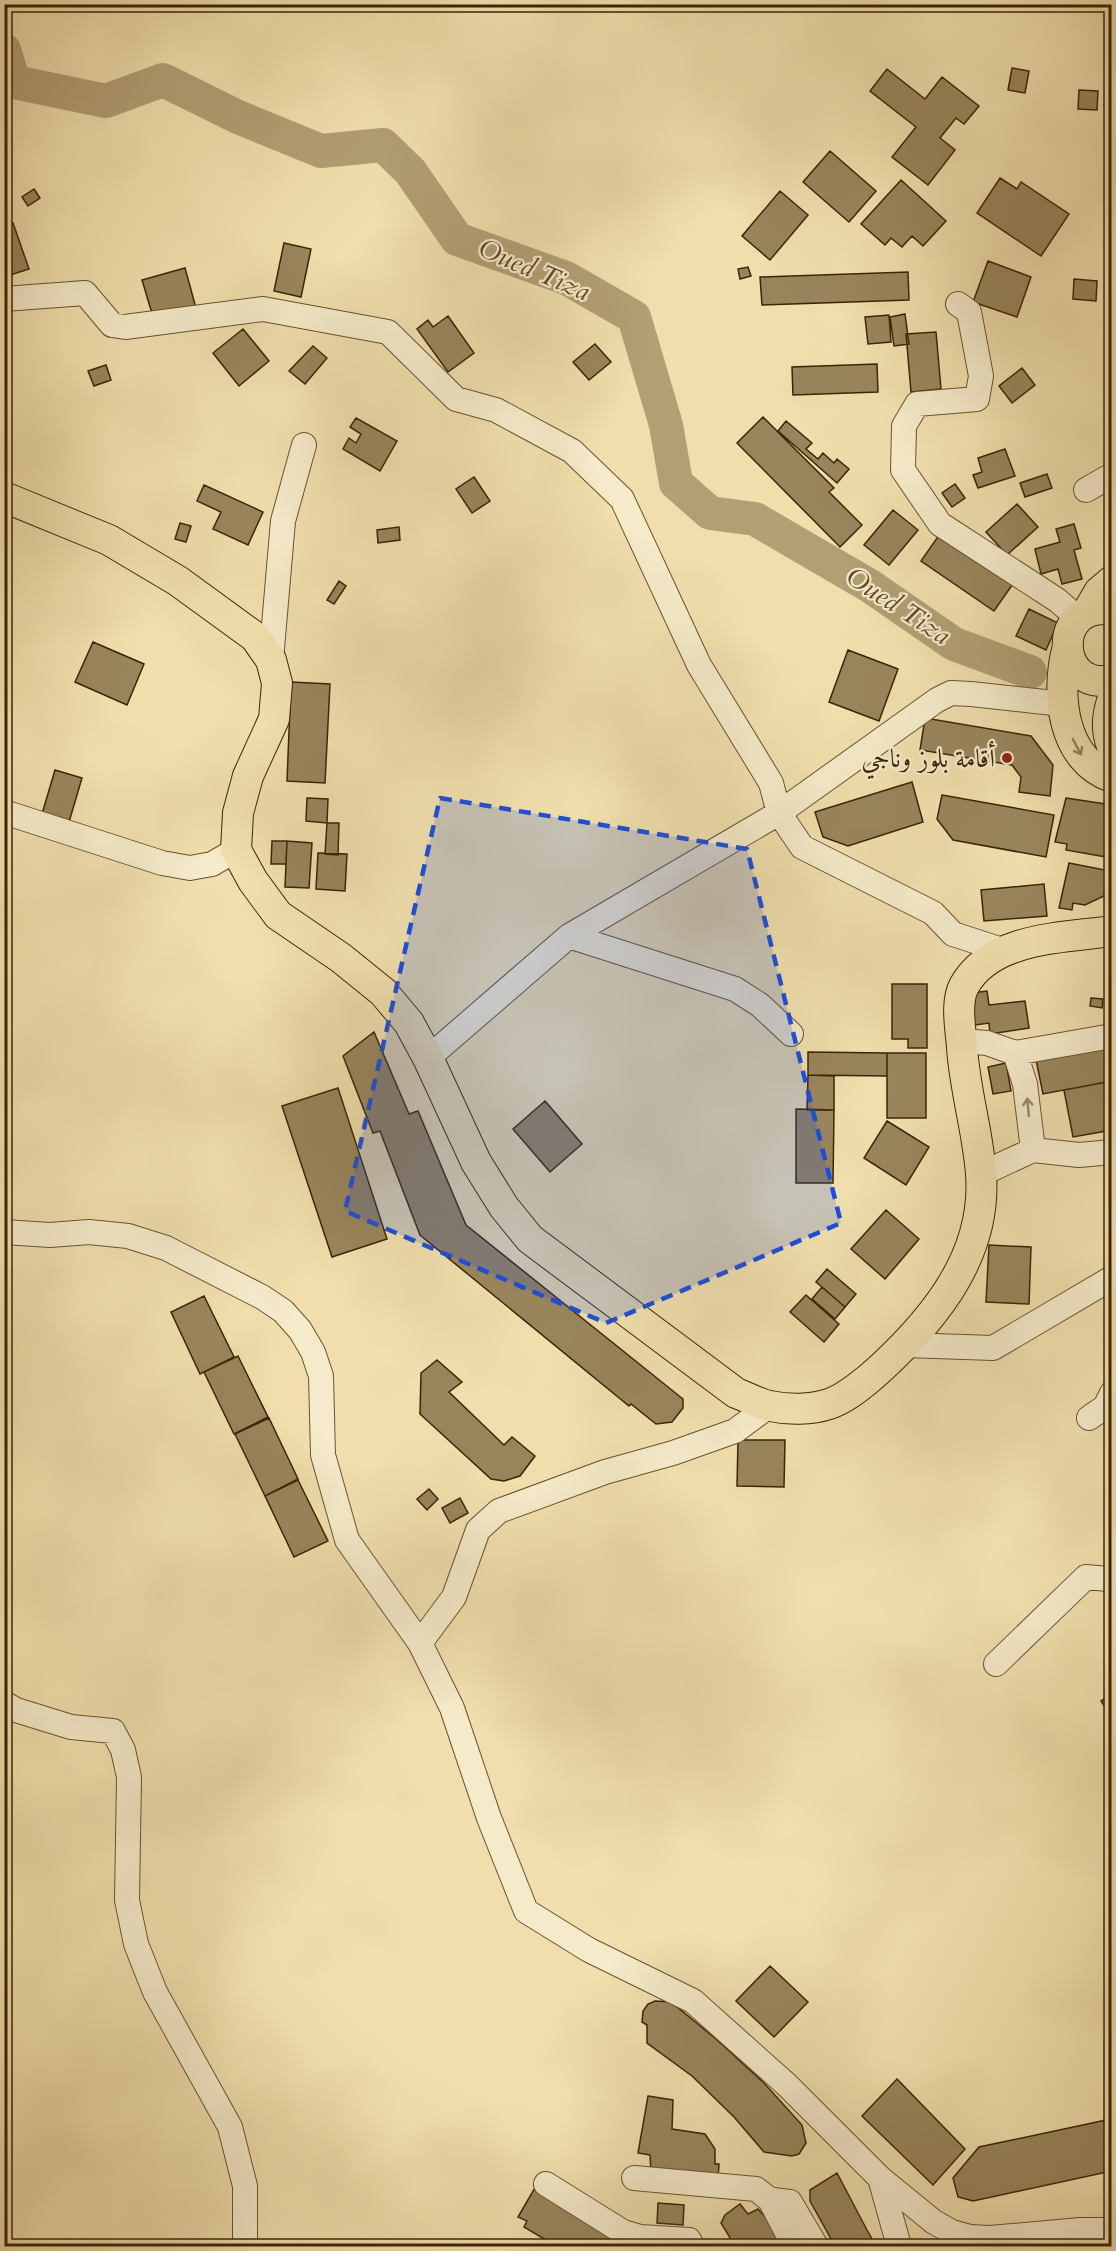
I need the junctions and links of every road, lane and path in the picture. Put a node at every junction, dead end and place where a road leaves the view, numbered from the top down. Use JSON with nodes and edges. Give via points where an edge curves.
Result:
{"nodes":[{"id":1,"x":4,"y":299,"type":"edge"},
{"id":2,"x":958,"y":304,"type":"dead end"},
{"id":3,"x":304,"y":445,"type":"dead end"},
{"id":4,"x":1112,"y":475,"type":"edge"},
{"id":5,"x":1086,"y":490,"type":"dead end"},
{"id":6,"x":4,"y":497,"type":"edge"},
{"id":7,"x":1112,"y":581,"type":"edge"},
{"id":8,"x":1093,"y":613,"type":"edge"},
{"id":9,"x":1066,"y":650,"type":"junction"},
{"id":10,"x":271,"y":660,"type":"junction"},
{"id":11,"x":1112,"y":680,"type":"edge"},
{"id":12,"x":1112,"y":701,"type":"edge"},
{"id":13,"x":1063,"y":704,"type":"junction"},
{"id":14,"x":1112,"y":746,"type":"edge"},
{"id":15,"x":1112,"y":777,"type":"edge"},
{"id":16,"x":4,"y":812,"type":"edge"},
{"id":17,"x":779,"y":813,"type":"junction"},
{"id":18,"x":236,"y":850,"type":"junction"},
{"id":19,"x":1112,"y":931,"type":"edge"},
{"id":20,"x":569,"y":936,"type":"junction"},
{"id":21,"x":1002,"y":950,"type":"junction"},
{"id":22,"x":791,"y":1034,"type":"dead end"},
{"id":23,"x":1112,"y":1036,"type":"edge"},
{"id":24,"x":961,"y":1041,"type":"junction"},
{"id":25,"x":1015,"y":1053,"type":"junction"},
{"id":26,"x":428,"y":1058,"type":"junction"},
{"id":27,"x":1033,"y":1150,"type":"junction"},
{"id":28,"x":1112,"y":1152,"type":"edge"},
{"id":29,"x":981,"y":1174,"type":"junction"},
{"id":30,"x":4,"y":1232,"type":"edge"},
{"id":31,"x":1112,"y":1278,"type":"edge"},
{"id":32,"x":906,"y":1345,"type":"junction"},
{"id":33,"x":1112,"y":1393,"type":"edge"},
{"id":34,"x":769,"y":1406,"type":"junction"},
{"id":35,"x":1089,"y":1418,"type":"dead end"},
{"id":36,"x":1112,"y":1582,"type":"edge"},
{"id":37,"x":420,"y":1643,"type":"junction"},
{"id":38,"x":996,"y":1664,"type":"dead end"},
{"id":39,"x":4,"y":1703,"type":"edge"},
{"id":40,"x":634,"y":2178,"type":"dead end"},
{"id":41,"x":880,"y":2178,"type":"junction"},
{"id":42,"x":546,"y":2184,"type":"dead end"},
{"id":43,"x":770,"y":2200,"type":"junction"},
{"id":44,"x":1112,"y":2230,"type":"edge"},
{"id":45,"x":245,"y":2247,"type":"edge"},
{"id":46,"x":692,"y":2247,"type":"edge"},
{"id":47,"x":794,"y":2247,"type":"edge"},
{"id":48,"x":816,"y":2247,"type":"edge"},
{"id":49,"x":899,"y":2247,"type":"edge"}],
"edges":[{"from":1,"to":17,"type":"street","via":[[85,293],[112,325],[125,327],[263,309],[388,332],[456,399],[496,410],[572,451],[622,499],[699,665],[771,783]]},
{"from":2,"to":8,"type":"street","via":[[969,312],[981,376],[977,399],[917,404],[904,426],[903,470],[940,524],[1057,600]]},
{"from":3,"to":10,"type":"street","via":[[283,521]]},
{"from":4,"to":5,"type":"street"},
{"from":6,"to":10,"type":"main road","via":[[109,540],[178,581],[255,637]]},
{"from":7,"to":8,"type":"main road","via":[[1099,592]]},
{"from":8,"to":9,"type":"main road","via":[[1071,627]]},
{"from":9,"to":11,"type":"main road","via":[[1081,674],[1095,680]]},
{"from":9,"to":13,"type":"main road"},
{"from":10,"to":18,"type":"main road","via":[[277,683],[274,719],[245,786],[238,813]]},
{"from":12,"to":14,"type":"main road","via":[[1107,718]]},
{"from":13,"to":15,"type":"main road","one_way":true,"via":[[1078,753],[1100,773]]},
{"from":13,"to":17,"type":"street","via":[[951,693]]},
{"from":16,"to":18,"type":"street","via":[[162,863],[190,868],[212,864]]},
{"from":17,"to":20,"type":"street"},
{"from":17,"to":21,"type":"street","via":[[802,847],[933,913],[953,934]]},
{"from":18,"to":26,"type":"main road","via":[[253,882],[278,915],[383,992],[409,1023]]},
{"from":19,"to":21,"type":"main road"},
{"from":20,"to":22,"type":"street","via":[[735,989],[760,1005]]},
{"from":20,"to":26,"type":"street"},
{"from":21,"to":24,"type":"main road","via":[[963,986],[959,1011]]},
{"from":23,"to":25,"type":"street"},
{"from":24,"to":25,"type":"street","via":[[987,1043]]},
{"from":24,"to":29,"type":"main road"},
{"from":27,"to":25,"type":"street","one_way":true,"via":[[1025,1084]]},
{"from":26,"to":34,"type":"main road","via":[[476,1162],[530,1239],[736,1393]]},
{"from":27,"to":28,"type":"street","via":[[1079,1155]]},
{"from":27,"to":29,"type":"street"},
{"from":29,"to":32,"type":"main road","via":[[980,1220],[969,1255],[946,1296]]},
{"from":30,"to":37,"type":"street","via":[[128,1236],[166,1248],[283,1311],[313,1352],[321,1376],[323,1455],[347,1540]]},
{"from":31,"to":32,"type":"street","via":[[993,1348]]},
{"from":32,"to":34,"type":"main road","via":[[867,1380],[830,1404],[799,1409]]},
{"from":33,"to":35,"type":"street","via":[[1105,1407]]},
{"from":34,"to":37,"type":"street","via":[[735,1431],[605,1472],[499,1512],[478,1530],[454,1597]]},
{"from":36,"to":38,"type":"street","via":[[1086,1577]]},
{"from":37,"to":41,"type":"street","via":[[452,1707],[489,1818],[526,1911],[589,1950],[693,2001],[787,2085]]},
{"from":39,"to":45,"type":"street","via":[[71,1727],[113,1731],[123,1750],[129,1777],[127,1900],[136,1944],[155,1992],[230,2127],[245,2186]]},
{"from":40,"to":43,"type":"street","via":[[756,2189]]},
{"from":41,"to":44,"type":"street","via":[[934,2222],[970,2237]]},
{"from":41,"to":49,"type":"street"},
{"from":42,"to":46,"type":"street","via":[[623,2232],[689,2240]]},
{"from":43,"to":47,"type":"street"},
{"from":43,"to":48,"type":"street","via":[[790,2202]]}]}
